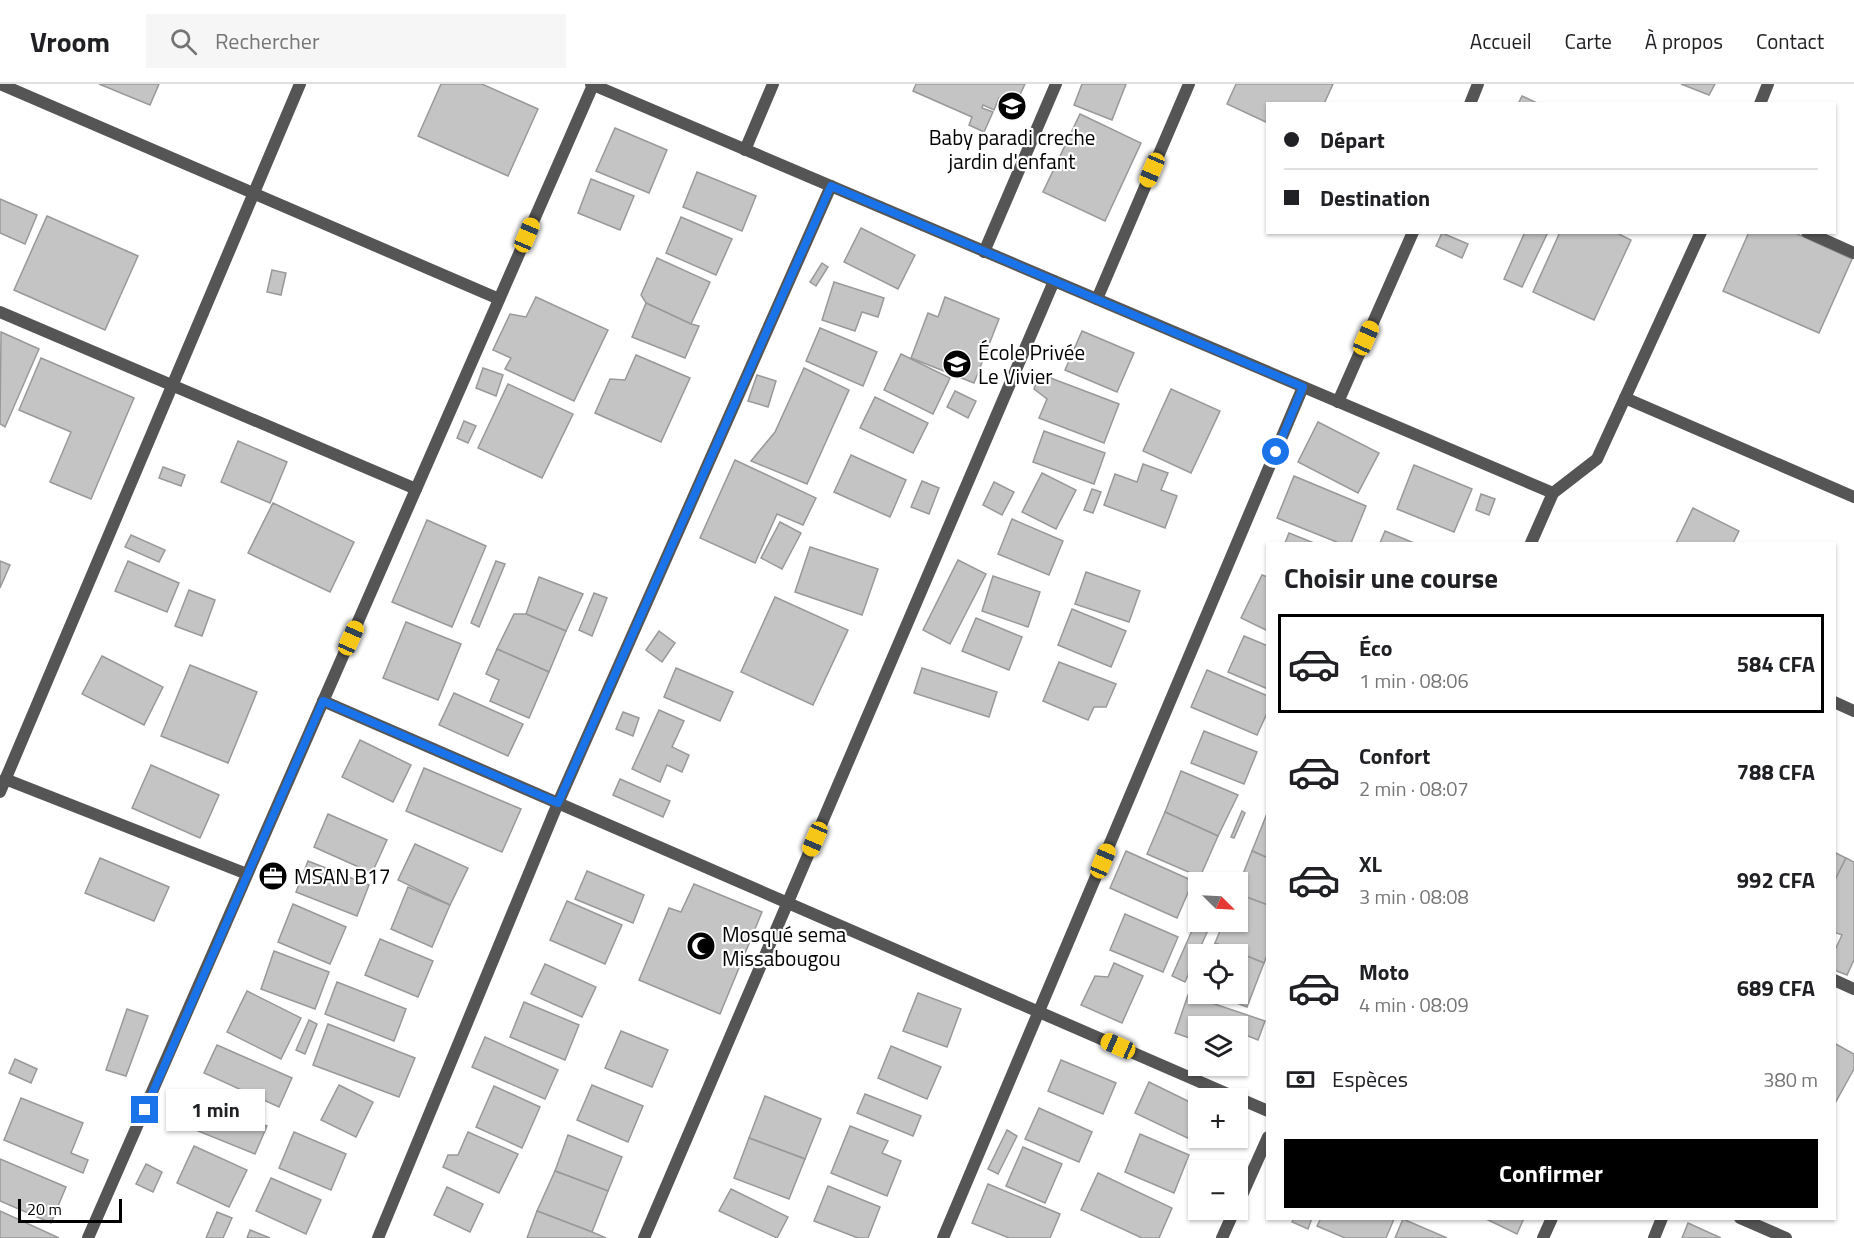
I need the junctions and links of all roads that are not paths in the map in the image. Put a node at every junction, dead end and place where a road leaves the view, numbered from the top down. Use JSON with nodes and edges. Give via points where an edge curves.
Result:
{"nodes":[{"id":1,"x":0,"y":84,"type":"edge"},
{"id":2,"x":300,"y":84,"type":"edge"},
{"id":3,"x":773,"y":84,"type":"edge"},
{"id":4,"x":1056,"y":84,"type":"edge"},
{"id":5,"x":1190,"y":84,"type":"edge"},
{"id":6,"x":1478,"y":84,"type":"edge"},
{"id":7,"x":1768,"y":84,"type":"edge"},
{"id":8,"x":592,"y":85,"type":"edge"},
{"id":9,"x":1471,"y":102,"type":"edge"},
{"id":10,"x":1761,"y":102,"type":"edge"},
{"id":11,"x":745,"y":150,"type":"junction"},
{"id":12,"x":831,"y":186,"type":"junction"},
{"id":13,"x":254,"y":194,"type":"junction"},
{"id":14,"x":1412,"y":234,"type":"edge"},
{"id":15,"x":1700,"y":234,"type":"edge"},
{"id":16,"x":1811,"y":234,"type":"edge"},
{"id":17,"x":984,"y":252,"type":"junction"},
{"id":18,"x":1854,"y":253,"type":"edge"},
{"id":19,"x":1054,"y":281,"type":"junction"},
{"id":20,"x":499,"y":299,"type":"junction"},
{"id":21,"x":1096,"y":299,"type":"junction"},
{"id":22,"x":0,"y":312,"type":"edge"},
{"id":23,"x":172,"y":386,"type":"junction"},
{"id":24,"x":1303,"y":387,"type":"junction"},
{"id":25,"x":1625,"y":398,"type":"junction"},
{"id":26,"x":1338,"y":402,"type":"junction"},
{"id":27,"x":416,"y":489,"type":"junction"},
{"id":28,"x":1553,"y":494,"type":"junction"},
{"id":29,"x":1854,"y":497,"type":"edge"},
{"id":30,"x":1531,"y":542,"type":"edge"},
{"id":31,"x":323,"y":701,"type":"junction"},
{"id":32,"x":1836,"y":703,"type":"edge"},
{"id":33,"x":1854,"y":711,"type":"edge"},
{"id":34,"x":5,"y":779,"type":"junction"},
{"id":35,"x":0,"y":792,"type":"edge"},
{"id":36,"x":558,"y":803,"type":"junction"},
{"id":37,"x":248,"y":874,"type":"junction"},
{"id":38,"x":788,"y":903,"type":"junction"},
{"id":39,"x":1836,"y":981,"type":"edge"},
{"id":40,"x":1854,"y":989,"type":"edge"},
{"id":41,"x":1039,"y":1012,"type":"junction"},
{"id":42,"x":1214,"y":1088,"type":"edge"},
{"id":43,"x":1248,"y":1103,"type":"edge"},
{"id":44,"x":1266,"y":1110,"type":"edge"},
{"id":45,"x":1266,"y":1141,"type":"edge"},
{"id":46,"x":1248,"y":1182,"type":"edge"},
{"id":47,"x":1230,"y":1220,"type":"edge"},
{"id":48,"x":1551,"y":1220,"type":"edge"},
{"id":49,"x":1661,"y":1220,"type":"edge"},
{"id":50,"x":1745,"y":1220,"type":"edge"},
{"id":51,"x":88,"y":1238,"type":"edge"},
{"id":52,"x":378,"y":1238,"type":"edge"},
{"id":53,"x":644,"y":1238,"type":"edge"},
{"id":54,"x":943,"y":1238,"type":"edge"},
{"id":55,"x":1222,"y":1238,"type":"edge"},
{"id":56,"x":1543,"y":1238,"type":"edge"},
{"id":57,"x":1654,"y":1238,"type":"edge"},
{"id":58,"x":1786,"y":1238,"type":"edge"}],
"edges":[{"from":1,"to":13,"type":"street"},
{"from":2,"to":13,"type":"street"},
{"from":3,"to":11,"type":"street"},
{"from":4,"to":17,"type":"street"},
{"from":5,"to":21,"type":"street"},
{"from":6,"to":9,"type":"street"},
{"from":7,"to":10,"type":"street"},
{"from":8,"to":11,"type":"street"},
{"from":8,"to":20,"type":"street"},
{"from":11,"to":12,"type":"street"},
{"from":12,"to":17,"type":"street"},
{"from":12,"to":36,"type":"street"},
{"from":13,"to":20,"type":"street"},
{"from":13,"to":23,"type":"street"},
{"from":14,"to":26,"type":"street"},
{"from":15,"to":25,"type":"street"},
{"from":16,"to":18,"type":"street"},
{"from":17,"to":19,"type":"street"},
{"from":19,"to":21,"type":"street"},
{"from":19,"to":38,"type":"street"},
{"from":20,"to":27,"type":"street"},
{"from":21,"to":24,"type":"street"},
{"from":22,"to":23,"type":"street"},
{"from":23,"to":27,"type":"street"},
{"from":23,"to":34,"type":"street"},
{"from":24,"to":26,"type":"street"},
{"from":24,"to":41,"type":"street"},
{"from":25,"to":28,"type":"street","via":[[1598,459]]},
{"from":25,"to":29,"type":"street"},
{"from":26,"to":28,"type":"street"},
{"from":27,"to":31,"type":"street"},
{"from":28,"to":30,"type":"street"},
{"from":31,"to":36,"type":"street"},
{"from":31,"to":37,"type":"street"},
{"from":32,"to":33,"type":"street"},
{"from":34,"to":35,"type":"street"},
{"from":34,"to":37,"type":"street"},
{"from":36,"to":38,"type":"street"},
{"from":36,"to":52,"type":"street"},
{"from":37,"to":51,"type":"street"},
{"from":38,"to":41,"type":"street"},
{"from":38,"to":53,"type":"street"},
{"from":39,"to":40,"type":"street"},
{"from":41,"to":42,"type":"street"},
{"from":41,"to":54,"type":"street"},
{"from":43,"to":44,"type":"street"},
{"from":45,"to":46,"type":"street"},
{"from":47,"to":55,"type":"street"},
{"from":48,"to":56,"type":"street"},
{"from":49,"to":57,"type":"street"},
{"from":50,"to":58,"type":"street"}]}
